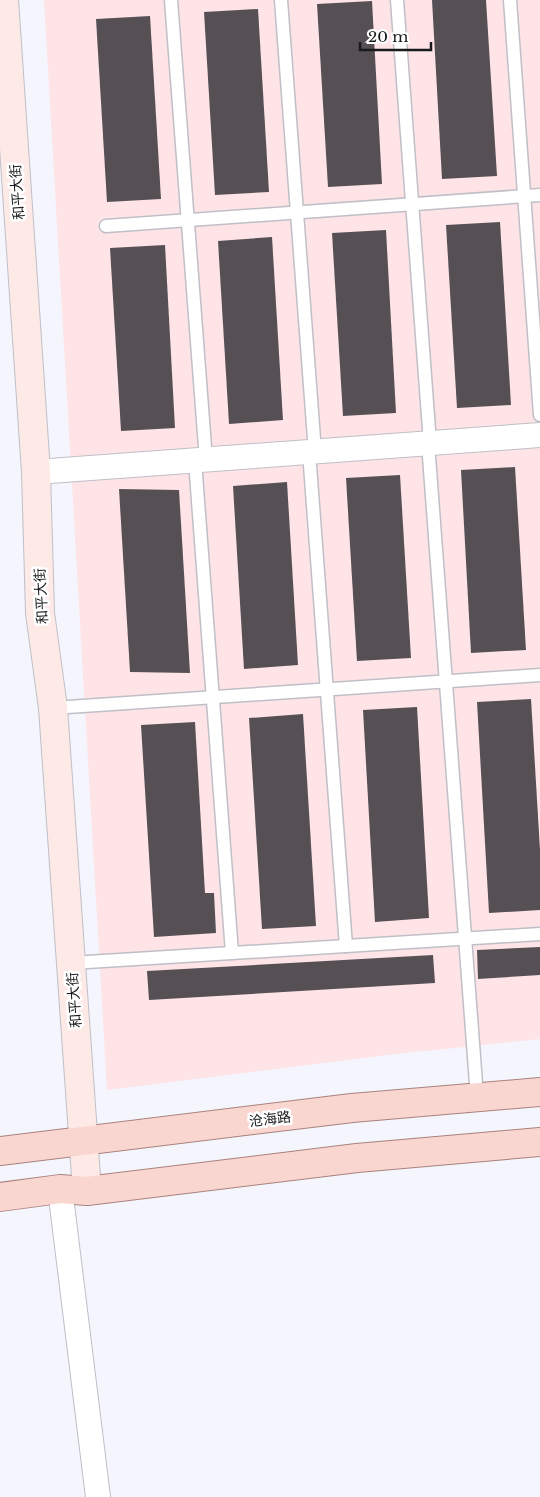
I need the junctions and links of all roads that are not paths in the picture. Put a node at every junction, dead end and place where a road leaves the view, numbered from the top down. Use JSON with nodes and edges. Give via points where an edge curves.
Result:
{"nodes":[{"id":1,"x":4,"y":0,"type":"edge"},
{"id":2,"x":171,"y":0,"type":"edge"},
{"id":3,"x":281,"y":0,"type":"edge"},
{"id":4,"x":397,"y":0,"type":"edge"},
{"id":5,"x":510,"y":0,"type":"edge"},
{"id":6,"x":540,"y":195,"type":"edge"},
{"id":7,"x":524,"y":196,"type":"junction"},
{"id":8,"x":412,"y":204,"type":"junction"},
{"id":9,"x":297,"y":212,"type":"junction"},
{"id":10,"x":188,"y":220,"type":"junction"},
{"id":11,"x":106,"y":226,"type":"dead end"},
{"id":12,"x":540,"y":415,"type":"edge"},
{"id":13,"x":540,"y":435,"type":"edge"},
{"id":14,"x":429,"y":443,"type":"junction"},
{"id":15,"x":312,"y":452,"type":"junction"},
{"id":16,"x":200,"y":460,"type":"junction"},
{"id":17,"x":36,"y":472,"type":"junction"},
{"id":18,"x":540,"y":675,"type":"edge"},
{"id":19,"x":446,"y":681,"type":"junction"},
{"id":20,"x":326,"y":690,"type":"junction"},
{"id":21,"x":213,"y":697,"type":"junction"},
{"id":22,"x":53,"y":708,"type":"junction"},
{"id":23,"x":540,"y":934,"type":"edge"},
{"id":24,"x":465,"y":938,"type":"junction"},
{"id":25,"x":346,"y":946,"type":"junction"},
{"id":26,"x":232,"y":953,"type":"junction"},
{"id":27,"x":71,"y":963,"type":"junction"},
{"id":28,"x":540,"y":1092,"type":"edge"},
{"id":29,"x":477,"y":1097,"type":"junction"},
{"id":30,"x":84,"y":1142,"type":"junction"},
{"id":31,"x":540,"y":1142,"type":"edge"},
{"id":32,"x":0,"y":1151,"type":"edge"},
{"id":33,"x":60,"y":1190,"type":"junction"},
{"id":34,"x":87,"y":1191,"type":"junction"},
{"id":35,"x":0,"y":1197,"type":"edge"},
{"id":36,"x":98,"y":1497,"type":"edge"}],
"edges":[{"from":1,"to":17,"type":"street","name":"和平大街"},
{"from":2,"to":10,"type":"lane"},
{"from":3,"to":9,"type":"lane"},
{"from":4,"to":8,"type":"lane"},
{"from":5,"to":7,"type":"lane"},
{"from":6,"to":7,"type":"lane"},
{"from":7,"to":8,"type":"lane"},
{"from":7,"to":12,"type":"lane"},
{"from":8,"to":9,"type":"lane"},
{"from":8,"to":14,"type":"lane"},
{"from":9,"to":10,"type":"lane"},
{"from":9,"to":15,"type":"lane"},
{"from":10,"to":11,"type":"lane"},
{"from":10,"to":16,"type":"lane"},
{"from":13,"to":14,"type":"street"},
{"from":14,"to":15,"type":"street"},
{"from":14,"to":19,"type":"lane"},
{"from":15,"to":16,"type":"street"},
{"from":15,"to":20,"type":"lane"},
{"from":16,"to":17,"type":"street"},
{"from":16,"to":21,"type":"lane"},
{"from":17,"to":22,"type":"street","name":"和平大街","via":[[40,613]]},
{"from":18,"to":19,"type":"lane"},
{"from":19,"to":20,"type":"lane"},
{"from":19,"to":24,"type":"lane"},
{"from":20,"to":21,"type":"lane"},
{"from":20,"to":25,"type":"lane"},
{"from":21,"to":22,"type":"lane"},
{"from":21,"to":26,"type":"lane"},
{"from":22,"to":27,"type":"street","name":"和平大街"},
{"from":23,"to":24,"type":"lane"},
{"from":24,"to":25,"type":"lane"},
{"from":24,"to":29,"type":"lane"},
{"from":25,"to":26,"type":"lane"},
{"from":26,"to":27,"type":"lane"},
{"from":27,"to":30,"type":"street","name":"和平大街"},
{"from":28,"to":29,"type":"main road","name":"沧海路"},
{"from":29,"to":30,"type":"main road","name":"沧海路","via":[[352,1108]]},
{"from":30,"to":32,"type":"main road","name":"沧海路"},
{"from":30,"to":34,"type":"street","name":"和平大街"},
{"from":31,"to":34,"type":"main road","via":[[357,1158]]},
{"from":33,"to":34,"type":"main road"},
{"from":33,"to":35,"type":"main road"},
{"from":33,"to":36,"type":"street"}]}
